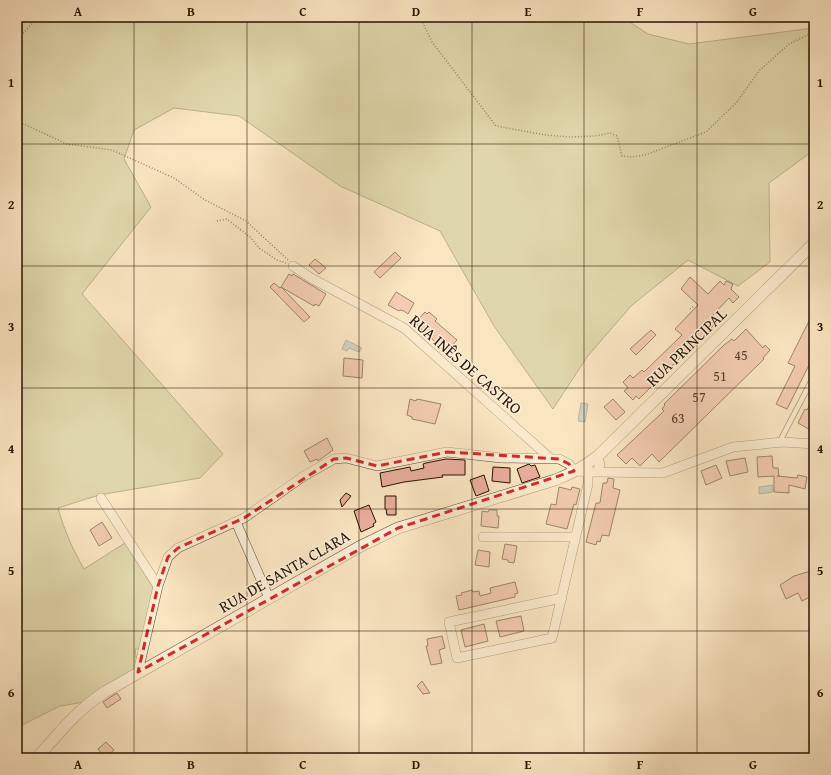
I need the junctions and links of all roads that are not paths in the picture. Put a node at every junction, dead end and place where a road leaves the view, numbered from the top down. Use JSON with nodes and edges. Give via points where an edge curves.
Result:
{"nodes":[{"id":1,"x":814,"y":243,"type":"edge"},
{"id":2,"x":293,"y":266,"type":"road end"},
{"id":3,"x":814,"y":376,"type":"edge"},
{"id":4,"x":779,"y":443,"type":"junction"},
{"id":5,"x":814,"y":444,"type":"edge"},
{"id":6,"x":597,"y":457,"type":"junction"},
{"id":7,"x":550,"y":458,"type":"junction"},
{"id":8,"x":584,"y":472,"type":"junction"},
{"id":9,"x":101,"y":498,"type":"dead end"},
{"id":10,"x":236,"y":522,"type":"junction"},
{"id":11,"x":483,"y":537,"type":"dead end"},
{"id":12,"x":575,"y":537,"type":"junction"},
{"id":13,"x":158,"y":586,"type":"junction"},
{"id":14,"x":269,"y":598,"type":"junction"},
{"id":15,"x":562,"y":598,"type":"junction"},
{"id":16,"x":138,"y":672,"type":"junction"},
{"id":17,"x":37,"y":758,"type":"edge"}],
"edges":[{"from":1,"to":6,"type":"street","name":"RUA PRINCIPAL"},
{"from":2,"to":7,"type":"street","name":"RUA INÊS DE CASTRO","via":[[404,328]]},
{"from":3,"to":4,"type":"lane"},
{"from":4,"to":5,"type":"street"},
{"from":4,"to":8,"type":"street","via":[[733,446],[663,473]]},
{"from":6,"to":8,"type":"street","name":"RUA PRINCIPAL"},
{"from":6,"to":8,"type":"street","via":[[600,464]]},
{"from":7,"to":8,"type":"street","via":[[566,462]]},
{"from":7,"to":10,"type":"street","via":[[502,458],[447,452],[377,466],[346,458],[334,460],[304,476]]},
{"from":8,"to":12,"type":"street","via":[[588,484]]},
{"from":8,"to":14,"type":"street","name":"RUA DE SANTA CLARA","via":[[398,528]]},
{"from":9,"to":13,"type":"street"},
{"from":10,"to":13,"type":"street","via":[[178,548],[168,557]]},
{"from":10,"to":14,"type":"street"},
{"from":11,"to":12,"type":"street"},
{"from":12,"to":15,"type":"street"},
{"from":13,"to":16,"type":"street"},
{"from":14,"to":16,"type":"street","name":"RUA DE SANTA CLARA"},
{"from":15,"to":15,"type":"street","via":[[552,638],[457,658],[449,622]]},
{"from":16,"to":17,"type":"street","name":"RUA DE SANTA CLARA","via":[[91,701]]}]}
